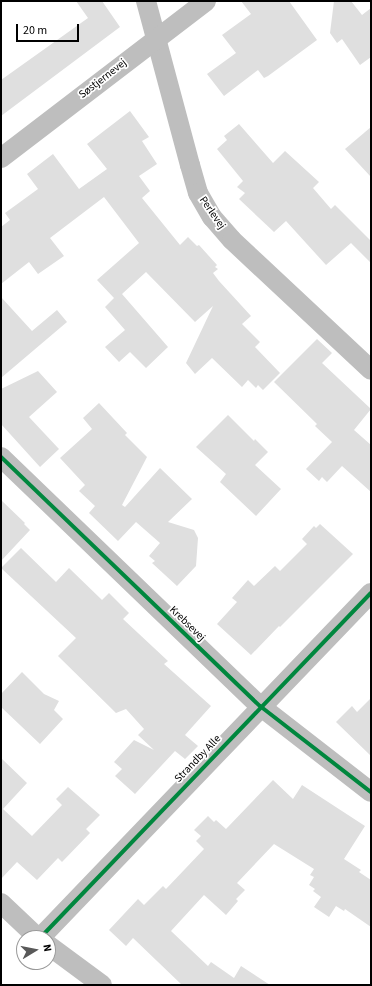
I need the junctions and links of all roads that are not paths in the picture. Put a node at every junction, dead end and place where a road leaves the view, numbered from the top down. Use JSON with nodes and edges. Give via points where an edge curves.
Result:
{"nodes":[{"id":1,"x":146,"y":1,"type":"edge"},
{"id":2,"x":206,"y":1,"type":"edge"},
{"id":3,"x":155,"y":39,"type":"junction"},
{"id":4,"x":1,"y":158,"type":"edge"},
{"id":5,"x":371,"y":370,"type":"edge"},
{"id":6,"x":1,"y":457,"type":"edge"},
{"id":7,"x":371,"y":593,"type":"edge"},
{"id":8,"x":260,"y":706,"type":"junction"},
{"id":9,"x":371,"y":792,"type":"edge"},
{"id":10,"x":1,"y":903,"type":"edge"},
{"id":11,"x":30,"y":930,"type":"edge"},
{"id":12,"x":47,"y":930,"type":"edge"},
{"id":13,"x":56,"y":951,"type":"edge"},
{"id":14,"x":102,"y":985,"type":"edge"}],
"edges":[{"from":1,"to":3,"type":"street","name":"Perlevej"},
{"from":2,"to":3,"type":"street","name":"Søstjernevej"},
{"from":3,"to":4,"type":"street","name":"Søstjernevej"},
{"from":3,"to":5,"type":"street","name":"Perlevej","via":[[198,193],[212,217],[237,244]]},
{"from":6,"to":8,"type":"street","name":"Krebsevej"},
{"from":7,"to":8,"type":"street","name":"Strandby Alle"},
{"from":8,"to":9,"type":"street","name":"Krebsevej"},
{"from":8,"to":12,"type":"street","name":"Strandby Alle"},
{"from":10,"to":11,"type":"street"},
{"from":13,"to":14,"type":"street"}]}
